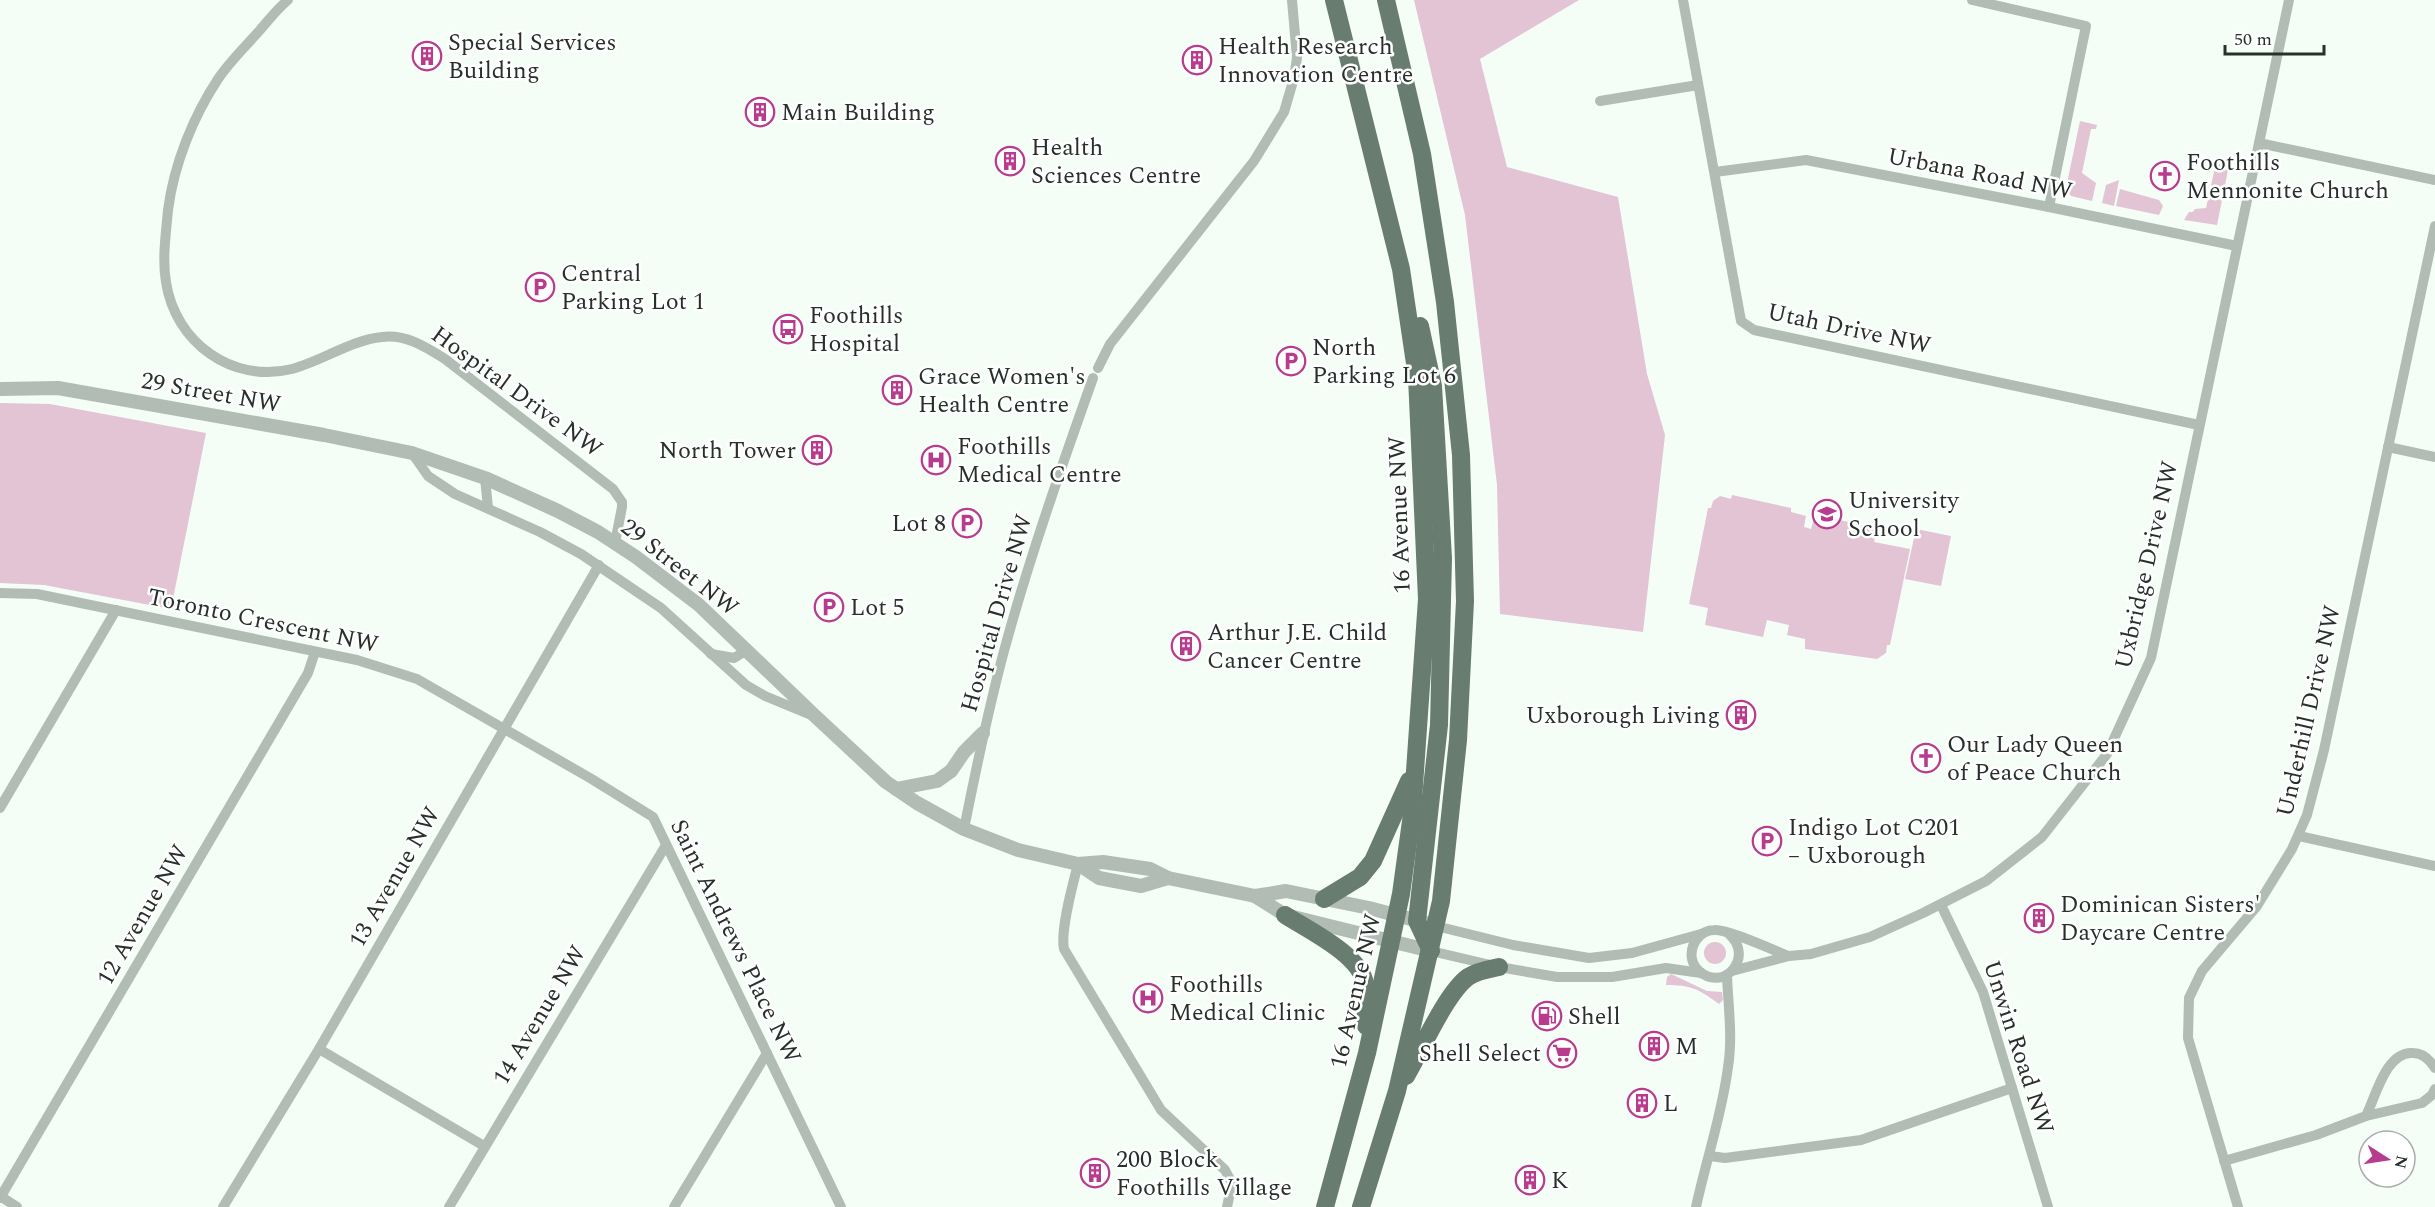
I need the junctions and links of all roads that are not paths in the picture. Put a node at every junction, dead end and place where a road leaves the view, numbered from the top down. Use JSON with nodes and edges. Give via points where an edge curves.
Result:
{"nodes":[{"id":1,"x":288,"y":0,"type":"edge"},
{"id":2,"x":1292,"y":0,"type":"edge"},
{"id":3,"x":1334,"y":0,"type":"edge"},
{"id":4,"x":1386,"y":0,"type":"edge"},
{"id":5,"x":1683,"y":0,"type":"edge"},
{"id":6,"x":1972,"y":0,"type":"edge"},
{"id":7,"x":2289,"y":0,"type":"edge"},
{"id":8,"x":1698,"y":84,"type":"junction"},
{"id":9,"x":1600,"y":100,"type":"dead end"},
{"id":10,"x":2259,"y":143,"type":"junction"},
{"id":11,"x":1715,"y":172,"type":"junction"},
{"id":12,"x":2435,"y":180,"type":"edge"},
{"id":13,"x":2049,"y":207,"type":"junction"},
{"id":14,"x":2435,"y":226,"type":"edge"},
{"id":15,"x":2237,"y":246,"type":"junction"},
{"id":16,"x":1401,"y":269,"type":"junction"},
{"id":17,"x":0,"y":389,"type":"edge"},
{"id":18,"x":2199,"y":425,"type":"junction"},
{"id":19,"x":2388,"y":447,"type":"junction"},
{"id":20,"x":412,"y":453,"type":"junction"},
{"id":21,"x":2435,"y":457,"type":"edge"},
{"id":22,"x":485,"y":478,"type":"junction"},
{"id":23,"x":488,"y":508,"type":"junction"},
{"id":24,"x":615,"y":543,"type":"junction"},
{"id":25,"x":598,"y":566,"type":"junction"},
{"id":26,"x":0,"y":593,"type":"edge"},
{"id":27,"x":116,"y":610,"type":"junction"},
{"id":28,"x":747,"y":650,"type":"junction"},
{"id":29,"x":315,"y":652,"type":"junction"},
{"id":30,"x":711,"y":654,"type":"junction"},
{"id":31,"x":814,"y":716,"type":"junction"},
{"id":32,"x":504,"y":728,"type":"junction"},
{"id":33,"x":983,"y":733,"type":"junction"},
{"id":34,"x":1418,"y":741,"type":"junction"},
{"id":35,"x":896,"y":789,"type":"junction"},
{"id":36,"x":0,"y":808,"type":"edge"},
{"id":37,"x":964,"y":829,"type":"junction"},
{"id":38,"x":2299,"y":836,"type":"junction"},
{"id":39,"x":666,"y":845,"type":"junction"},
{"id":40,"x":1078,"y":864,"type":"junction"},
{"id":41,"x":2435,"y":866,"type":"edge"},
{"id":42,"x":1255,"y":896,"type":"junction"},
{"id":43,"x":1324,"y":899,"type":"junction"},
{"id":44,"x":1941,"y":905,"type":"junction"},
{"id":45,"x":1285,"y":915,"type":"junction"},
{"id":46,"x":1397,"y":916,"type":"junction"},
{"id":47,"x":1417,"y":921,"type":"junction"},
{"id":48,"x":1436,"y":926,"type":"junction"},
{"id":49,"x":1729,"y":933,"type":"junction"},
{"id":50,"x":1701,"y":934,"type":"junction"},
{"id":51,"x":1392,"y":940,"type":"junction"},
{"id":52,"x":1431,"y":951,"type":"junction"},
{"id":53,"x":1789,"y":956,"type":"junction"},
{"id":54,"x":1499,"y":967,"type":"junction"},
{"id":55,"x":1701,"y":973,"type":"junction"},
{"id":56,"x":1730,"y":973,"type":"junction"},
{"id":57,"x":319,"y":1049,"type":"junction"},
{"id":58,"x":767,"y":1053,"type":"junction"},
{"id":59,"x":1367,"y":1053,"type":"junction"},
{"id":60,"x":2435,"y":1068,"type":"edge"},
{"id":61,"x":2012,"y":1088,"type":"junction"},
{"id":62,"x":2435,"y":1089,"type":"edge"},
{"id":63,"x":1397,"y":1091,"type":"junction"},
{"id":64,"x":2366,"y":1116,"type":"junction"},
{"id":65,"x":484,"y":1146,"type":"junction"},
{"id":66,"x":1710,"y":1156,"type":"junction"},
{"id":67,"x":2224,"y":1161,"type":"junction"},
{"id":68,"x":0,"y":1197,"type":"edge"},
{"id":69,"x":17,"y":1207,"type":"edge"},
{"id":70,"x":223,"y":1207,"type":"edge"},
{"id":71,"x":449,"y":1207,"type":"edge"},
{"id":72,"x":674,"y":1207,"type":"edge"},
{"id":73,"x":841,"y":1207,"type":"edge"},
{"id":74,"x":1227,"y":1207,"type":"edge"},
{"id":75,"x":1325,"y":1207,"type":"edge"},
{"id":76,"x":1361,"y":1207,"type":"edge"},
{"id":77,"x":1696,"y":1207,"type":"edge"},
{"id":78,"x":2048,"y":1207,"type":"edge"},
{"id":79,"x":2238,"y":1207,"type":"edge"}],
"edges":[{"from":1,"to":24,"type":"street","name":"Hospital Drive NW","via":[[219,78],[172,181],[164,256],[166,283],[179,323],[203,350],[225,364],[248,370],[291,369],[383,336],[420,344],[614,489],[622,502]]},
{"from":2,"to":33,"type":"street","name":"Hospital Drive NW","via":[[1297,58],[1284,112],[1254,161],[1110,344],[1096,373],[1035,549]]},
{"from":3,"to":16,"type":"highway","name":"16 Avenue NW"},
{"from":4,"to":48,"type":"highway","via":[[1422,154],[1445,302],[1461,456],[1463,676]]},
{"from":5,"to":8,"type":"street","name":"Utah Drive NW"},
{"from":6,"to":13,"type":"street","via":[[2086,26]]},
{"from":7,"to":10,"type":"street","name":"Uxbridge Drive NW"},
{"from":8,"to":9,"type":"street"},
{"from":8,"to":11,"type":"street","name":"Utah Drive NW"},
{"from":10,"to":12,"type":"street"},
{"from":10,"to":15,"type":"street","name":"Uxbridge Drive NW"},
{"from":11,"to":13,"type":"street","name":"Urbana Road NW","via":[[1806,160]]},
{"from":11,"to":18,"type":"street","name":"Utah Drive NW","via":[[1741,321],[1754,330]]},
{"from":13,"to":15,"type":"street","name":"Urbana Road NW"},
{"from":14,"to":19,"type":"street","name":"Underhill Drive NW"},
{"from":15,"to":18,"type":"street","name":"Uxbridge Drive NW"},
{"from":16,"to":34,"type":"highway","name":"16 Avenue NW","via":[[1417,377],[1426,533],[1427,599]]},
{"from":16,"to":47,"type":"highway","via":[[1417,311],[1433,386],[1443,558],[1439,725]]},
{"from":17,"to":20,"type":"street","name":"29 Street NW","via":[[58,388]]},
{"from":18,"to":44,"type":"street","name":"Uxbridge Drive NW","via":[[2151,658],[2107,754],[2042,837],[1986,881]]},
{"from":19,"to":21,"type":"street"},
{"from":19,"to":38,"type":"street","name":"Underhill Drive NW","via":[[2324,750]]},
{"from":20,"to":22,"type":"street","name":"29 Street NW"},
{"from":20,"to":23,"type":"street","name":"29 Street NW","via":[[428,476]]},
{"from":22,"to":23,"type":"street"},
{"from":22,"to":24,"type":"street","name":"29 Street NW","via":[[558,511]]},
{"from":23,"to":25,"type":"street","name":"29 Street NW","via":[[540,532]]},
{"from":24,"to":28,"type":"street","name":"29 Street NW","via":[[699,605]]},
{"from":25,"to":30,"type":"street","name":"29 Street NW","via":[[661,609]]},
{"from":25,"to":32,"type":"street","name":"13 Avenue NW"},
{"from":26,"to":27,"type":"street","name":"Toronto Crescent NW","via":[[37,594]]},
{"from":27,"to":29,"type":"street","name":"Toronto Crescent NW"},
{"from":27,"to":36,"type":"street"},
{"from":28,"to":30,"type":"street","name":"29 Street NW","via":[[734,658]]},
{"from":28,"to":31,"type":"street","name":"29 Street NW"},
{"from":29,"to":32,"type":"street","name":"Toronto Crescent NW","via":[[357,660],[417,679]]},
{"from":29,"to":68,"type":"street","name":"12 Avenue NW","via":[[308,673]]},
{"from":30,"to":31,"type":"street","name":"29 Street NW","via":[[746,685]]},
{"from":31,"to":35,"type":"street","name":"29 Street NW"},
{"from":32,"to":39,"type":"street","name":"Saint Andrews Place NW","via":[[652,817]]},
{"from":32,"to":57,"type":"street","name":"13 Avenue NW"},
{"from":33,"to":35,"type":"street","via":[[938,781]]},
{"from":33,"to":37,"type":"street","name":"Hospital Drive NW"},
{"from":34,"to":43,"type":"highway","via":[[1408,787],[1373,861],[1360,877]]},
{"from":34,"to":46,"type":"highway","name":"16 Avenue NW"},
{"from":35,"to":37,"type":"street","name":"29 Street NW"},
{"from":37,"to":40,"type":"street","name":"29 Street NW","via":[[1018,850]]},
{"from":38,"to":41,"type":"street"},
{"from":38,"to":67,"type":"street","name":"Underhill Drive NW","via":[[2257,906],[2202,971],[2189,998],[2188,1038]]},
{"from":39,"to":58,"type":"street","name":"Saint Andrews Place NW"},
{"from":39,"to":65,"type":"street","name":"14 Avenue NW"},
{"from":40,"to":42,"type":"street","name":"29 Street NW","via":[[1099,878],[1141,886],[1168,879]]},
{"from":40,"to":74,"type":"street","via":[[1067,912],[1064,949],[1161,1110],[1225,1170],[1232,1183]]},
{"from":42,"to":43,"type":"street","name":"29 Street NW","via":[[1286,891]]},
{"from":42,"to":45,"type":"street","name":"29 Street NW"},
{"from":43,"to":46,"type":"street","name":"29 Street NW"},
{"from":44,"to":53,"type":"street","name":"Uxbridge Drive NW","via":[[1870,937],[1811,954]]},
{"from":44,"to":61,"type":"street","name":"Unwin Road NW","via":[[1983,992]]},
{"from":45,"to":51,"type":"street","name":"29 Street NW"},
{"from":45,"to":59,"type":"highway","via":[[1340,951],[1360,970],[1365,982]]},
{"from":46,"to":47,"type":"street","name":"29 Street NW"},
{"from":46,"to":51,"type":"highway","name":"16 Avenue NW"},
{"from":47,"to":48,"type":"street","name":"29 Street NW"},
{"from":47,"to":52,"type":"highway"},
{"from":48,"to":50,"type":"street","via":[[1589,958],[1632,953]]},
{"from":48,"to":52,"type":"highway"},
{"from":49,"to":50,"type":"street","via":[[1715,930]]},
{"from":49,"to":53,"type":"street","name":"Uxbridge Drive NW"},
{"from":49,"to":56,"type":"street","via":[[1739,951],[1739,959]]},
{"from":50,"to":55,"type":"street","via":[[1691,954]]},
{"from":51,"to":52,"type":"street","name":"29 Street NW"},
{"from":51,"to":59,"type":"highway","name":"16 Avenue NW"},
{"from":52,"to":54,"type":"street"},
{"from":52,"to":63,"type":"highway"},
{"from":53,"to":56,"type":"street","name":"Uxbridge Drive NW"},
{"from":54,"to":55,"type":"street","via":[[1566,978],[1612,977],[1666,968]]},
{"from":54,"to":63,"type":"highway","via":[[1469,977],[1457,987]]},
{"from":55,"to":56,"type":"street","via":[[1714,978]]},
{"from":56,"to":66,"type":"street","via":[[1729,1065]]},
{"from":57,"to":65,"type":"street"},
{"from":57,"to":70,"type":"street","name":"13 Avenue NW"},
{"from":58,"to":72,"type":"street"},
{"from":58,"to":73,"type":"street","name":"Saint Andrews Place NW"},
{"from":59,"to":75,"type":"highway","name":"16 Avenue NW"},
{"from":60,"to":64,"type":"street","via":[[2419,1053],[2396,1057]]},
{"from":61,"to":66,"type":"street","via":[[1861,1140],[1725,1158]]},
{"from":61,"to":78,"type":"street","name":"Unwin Road NW"},
{"from":62,"to":64,"type":"street","via":[[2422,1103]]},
{"from":63,"to":76,"type":"highway"},
{"from":64,"to":67,"type":"street","via":[[2316,1135]]},
{"from":65,"to":71,"type":"street","name":"14 Avenue NW"},
{"from":66,"to":77,"type":"street"},
{"from":67,"to":79,"type":"street","name":"Underhill Drive NW"},
{"from":68,"to":69,"type":"street"}]}
